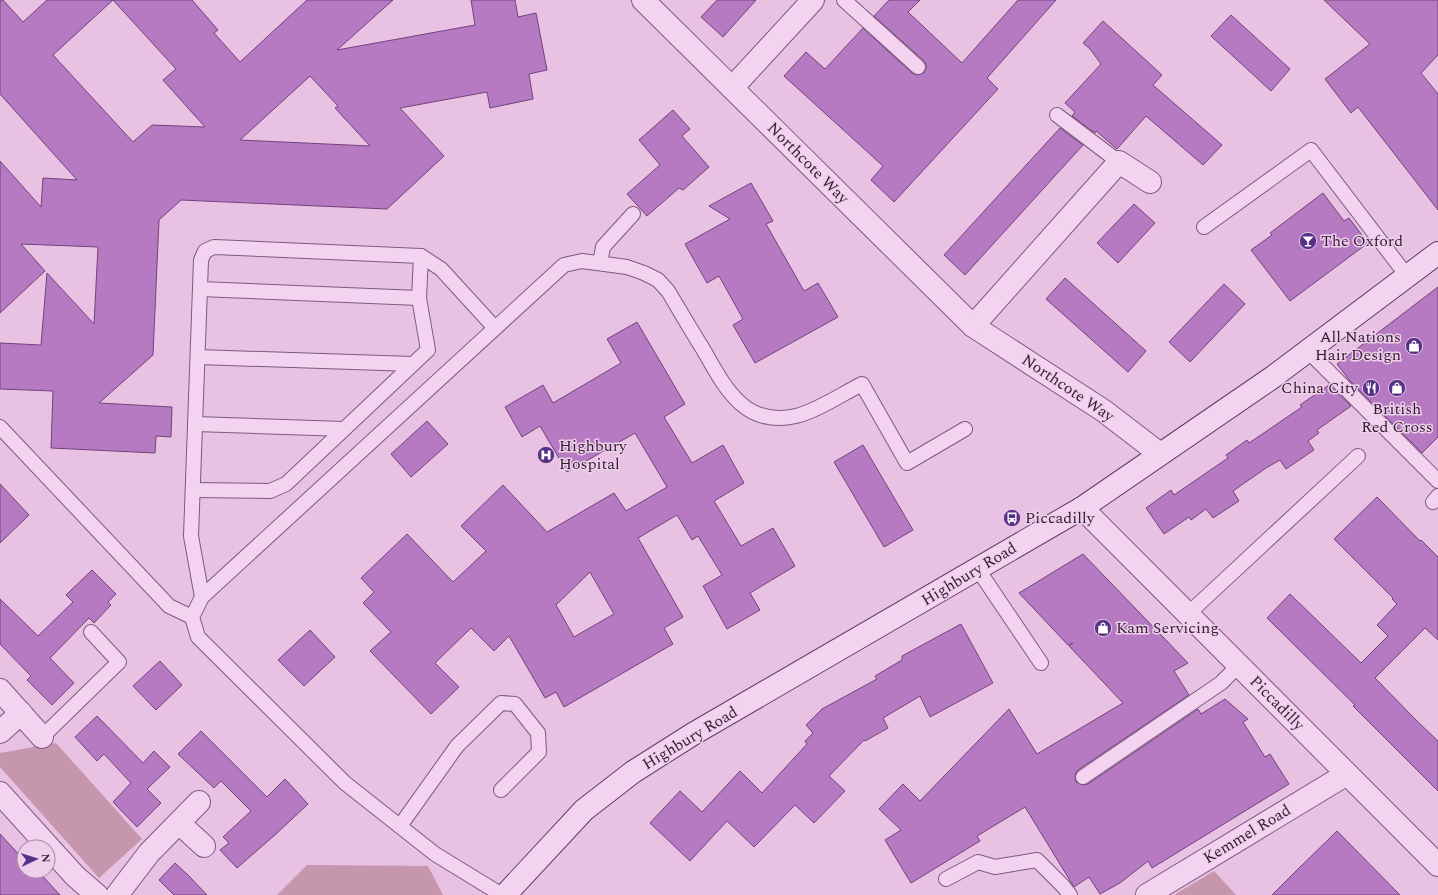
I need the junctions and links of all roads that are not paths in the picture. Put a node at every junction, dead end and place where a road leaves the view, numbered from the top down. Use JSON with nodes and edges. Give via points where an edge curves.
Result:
{"nodes":[{"id":1,"x":643,"y":0,"type":"edge"},
{"id":2,"x":813,"y":0,"type":"edge"},
{"id":3,"x":844,"y":0,"type":"edge"},
{"id":4,"x":918,"y":67,"type":"dead end"},
{"id":5,"x":732,"y":88,"type":"junction"},
{"id":6,"x":1057,"y":115,"type":"dead end"},
{"id":7,"x":1119,"y":162,"type":"junction"},
{"id":8,"x":1150,"y":182,"type":"dead end"},
{"id":9,"x":634,"y":214,"type":"dead end"},
{"id":10,"x":1204,"y":227,"type":"dead end"},
{"id":11,"x":1438,"y":253,"type":"edge"},
{"id":12,"x":421,"y":256,"type":"junction"},
{"id":13,"x":600,"y":263,"type":"junction"},
{"id":14,"x":1407,"y":276,"type":"junction"},
{"id":15,"x":200,"y":289,"type":"junction"},
{"id":16,"x":419,"y":298,"type":"junction"},
{"id":17,"x":973,"y":326,"type":"junction"},
{"id":18,"x":495,"y":328,"type":"junction"},
{"id":19,"x":1308,"y":350,"type":"junction"},
{"id":20,"x":198,"y":358,"type":"junction"},
{"id":21,"x":413,"y":364,"type":"junction"},
{"id":22,"x":195,"y":424,"type":"junction"},
{"id":23,"x":0,"y":427,"type":"edge"},
{"id":24,"x":344,"y":429,"type":"junction"},
{"id":25,"x":965,"y":429,"type":"dead end"},
{"id":26,"x":1160,"y":454,"type":"junction"},
{"id":27,"x":1358,"y":456,"type":"dead end"},
{"id":28,"x":1438,"y":481,"type":"edge"},
{"id":29,"x":193,"y":490,"type":"junction"},
{"id":30,"x":1082,"y":508,"type":"junction"},
{"id":31,"x":977,"y":568,"type":"junction"},
{"id":32,"x":202,"y":597,"type":"junction"},
{"id":33,"x":1188,"y":614,"type":"junction"},
{"id":34,"x":192,"y":617,"type":"junction"},
{"id":35,"x":91,"y":632,"type":"dead end"},
{"id":36,"x":1040,"y":663,"type":"dead end"},
{"id":37,"x":1239,"y":665,"type":"junction"},
{"id":38,"x":0,"y":690,"type":"edge"},
{"id":39,"x":21,"y":713,"type":"junction"},
{"id":40,"x":0,"y":732,"type":"edge"},
{"id":41,"x":42,"y":737,"type":"joint"},
{"id":42,"x":1347,"y":774,"type":"junction"},
{"id":43,"x":1083,"y":777,"type":"dead end"},
{"id":44,"x":501,"y":790,"type":"dead end"},
{"id":45,"x":0,"y":793,"type":"edge"},
{"id":46,"x":199,"y":802,"type":"dead end"},
{"id":47,"x":179,"y":822,"type":"junction"},
{"id":48,"x":400,"y":826,"type":"junction"},
{"id":49,"x":204,"y":846,"type":"dead end"},
{"id":50,"x":1438,"y":865,"type":"edge"},
{"id":51,"x":946,"y":879,"type":"dead end"},
{"id":52,"x":97,"y":895,"type":"edge"},
{"id":53,"x":117,"y":895,"type":"edge"},
{"id":54,"x":503,"y":895,"type":"edge"},
{"id":55,"x":1070,"y":895,"type":"edge"},
{"id":56,"x":1146,"y":895,"type":"edge"}],
"edges":[{"from":1,"to":5,"type":"street","name":"Northcote Way"},
{"from":2,"to":5,"type":"street"},
{"from":3,"to":4,"type":"lane"},
{"from":5,"to":17,"type":"street","name":"Northcote Way"},
{"from":6,"to":7,"type":"lane"},
{"from":7,"to":8,"type":"street"},
{"from":7,"to":17,"type":"street"},
{"from":9,"to":13,"type":"lane","via":[[603,247]]},
{"from":10,"to":14,"type":"lane","via":[[1311,150]]},
{"from":11,"to":14,"type":"street","name":"Highbury Road"},
{"from":12,"to":15,"type":"lane","via":[[214,247],[205,251],[201,260]]},
{"from":12,"to":16,"type":"lane"},
{"from":12,"to":18,"type":"lane","via":[[441,269]]},
{"from":13,"to":18,"type":"lane","via":[[582,261],[564,265]]},
{"from":13,"to":25,"type":"lane","via":[[627,267],[658,280],[668,291],[725,388],[739,403],[754,413],[766,417],[795,416],[809,412],[862,384],[907,463]]},
{"from":14,"to":19,"type":"street","name":"Highbury Road"},
{"from":15,"to":16,"type":"lane"},
{"from":15,"to":20,"type":"lane"},
{"from":16,"to":21,"type":"lane","via":[[428,350]]},
{"from":17,"to":26,"type":"street","name":"Northcote Way","via":[[1104,411]]},
{"from":18,"to":32,"type":"lane"},
{"from":19,"to":26,"type":"street","name":"Highbury Road"},
{"from":19,"to":28,"type":"lane"},
{"from":20,"to":21,"type":"lane"},
{"from":20,"to":22,"type":"lane"},
{"from":21,"to":24,"type":"lane"},
{"from":22,"to":24,"type":"lane"},
{"from":22,"to":29,"type":"lane"},
{"from":23,"to":34,"type":"lane","via":[[168,606]]},
{"from":24,"to":29,"type":"lane","via":[[286,484],[270,491]]},
{"from":26,"to":30,"type":"street","name":"Highbury Road"},
{"from":27,"to":33,"type":"lane"},
{"from":29,"to":32,"type":"lane","via":[[191,536]]},
{"from":30,"to":31,"type":"street","name":"Highbury Road"},
{"from":30,"to":33,"type":"street","name":"Piccadilly"},
{"from":31,"to":36,"type":"lane"},
{"from":31,"to":54,"type":"street","name":"Highbury Road","via":[[693,734],[633,772],[584,810]]},
{"from":32,"to":34,"type":"lane"},
{"from":33,"to":37,"type":"street","name":"Piccadilly"},
{"from":34,"to":48,"type":"lane","via":[[198,637],[345,783]]},
{"from":35,"to":41,"type":"lane","via":[[119,662]]},
{"from":37,"to":42,"type":"street","name":"Piccadilly"},
{"from":37,"to":43,"type":"lane","via":[[1221,683]]},
{"from":38,"to":39,"type":"street"},
{"from":39,"to":40,"type":"street"},
{"from":39,"to":41,"type":"street"},
{"from":42,"to":50,"type":"street","name":"Piccadilly"},
{"from":42,"to":56,"type":"street","name":"Kemmel Road"},
{"from":44,"to":48,"type":"lane","via":[[539,752],[538,733],[514,704],[501,703],[457,746]]},
{"from":45,"to":52,"type":"street","via":[[75,876]]},
{"from":46,"to":47,"type":"street"},
{"from":47,"to":49,"type":"street"},
{"from":47,"to":53,"type":"street","via":[[149,853]]},
{"from":48,"to":54,"type":"lane","via":[[435,854]]},
{"from":51,"to":55,"type":"lane","via":[[978,862],[995,867],[1037,860]]}]}
